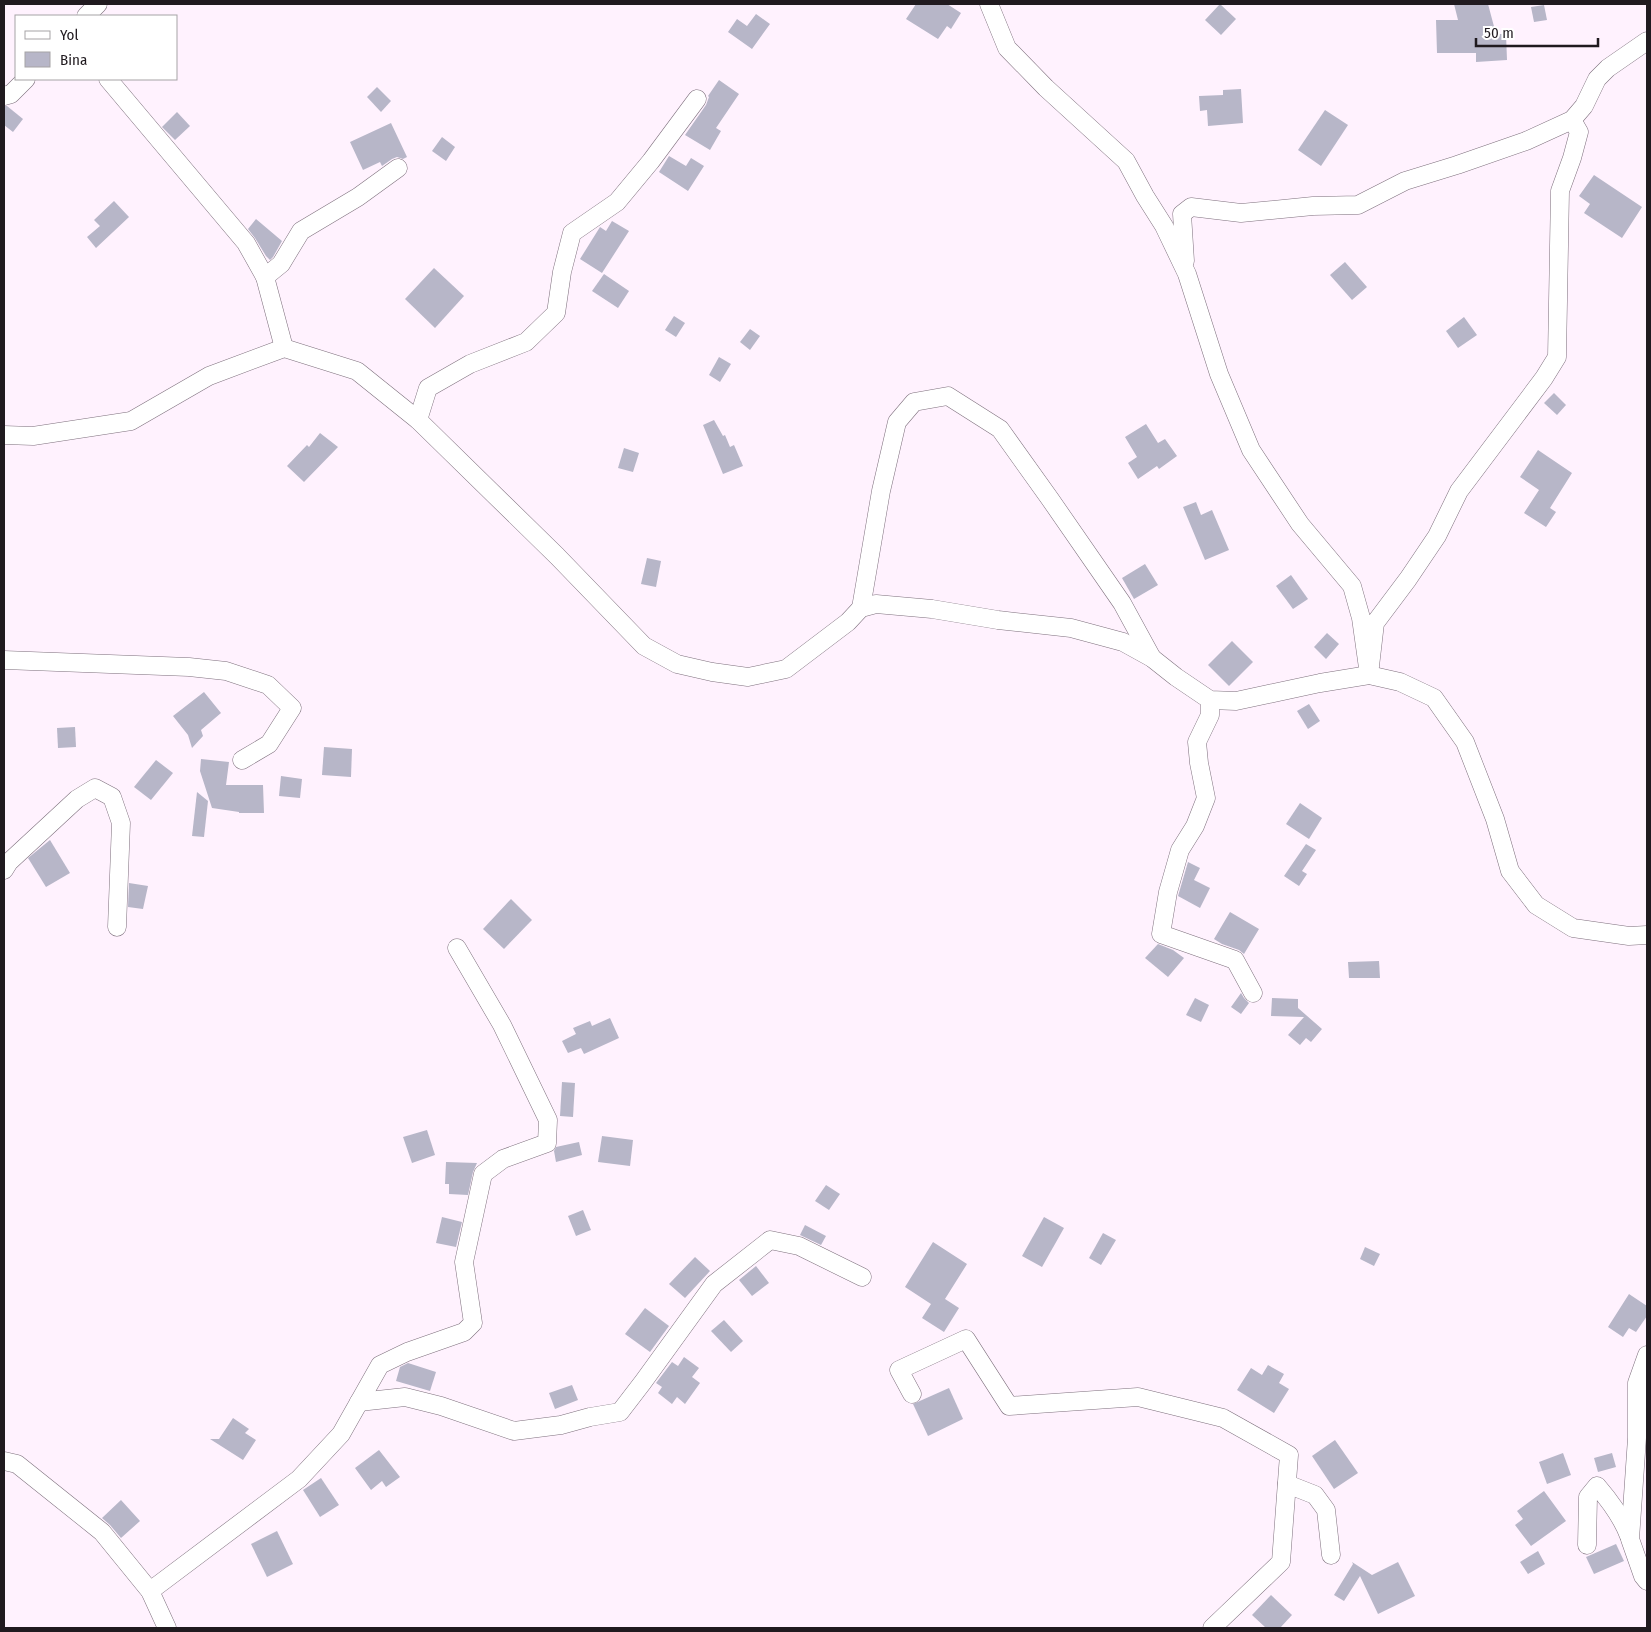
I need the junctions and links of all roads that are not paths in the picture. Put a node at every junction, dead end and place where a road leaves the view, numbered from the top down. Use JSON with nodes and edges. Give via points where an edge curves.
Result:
{"nodes":[{"id":1,"x":98,"y":4,"type":"edge"},
{"id":2,"x":989,"y":4,"type":"edge"},
{"id":3,"x":87,"y":15,"type":"edge"},
{"id":4,"x":1647,"y":41,"type":"edge"},
{"id":5,"x":25,"y":80,"type":"edge"},
{"id":6,"x":109,"y":80,"type":"edge"},
{"id":7,"x":4,"y":96,"type":"edge"},
{"id":8,"x":697,"y":99,"type":"dead end"},
{"id":9,"x":1572,"y":120,"type":"junction"},
{"id":10,"x":398,"y":168,"type":"dead end"},
{"id":11,"x":1187,"y":274,"type":"junction"},
{"id":12,"x":265,"y":277,"type":"junction"},
{"id":13,"x":284,"y":348,"type":"junction"},
{"id":14,"x":418,"y":420,"type":"junction"},
{"id":15,"x":4,"y":435,"type":"edge"},
{"id":16,"x":861,"y":608,"type":"junction"},
{"id":17,"x":1152,"y":658,"type":"junction"},
{"id":18,"x":4,"y":660,"type":"edge"},
{"id":19,"x":1369,"y":675,"type":"junction"},
{"id":20,"x":1210,"y":700,"type":"junction"},
{"id":21,"x":242,"y":760,"type":"dead end"},
{"id":22,"x":4,"y":870,"type":"edge"},
{"id":23,"x":117,"y":927,"type":"dead end"},
{"id":24,"x":1647,"y":935,"type":"edge"},
{"id":25,"x":457,"y":948,"type":"dead end"},
{"id":26,"x":1253,"y":993,"type":"dead end"},
{"id":27,"x":862,"y":1277,"type":"dead end"},
{"id":28,"x":1647,"y":1355,"type":"edge"},
{"id":29,"x":912,"y":1394,"type":"dead end"},
{"id":30,"x":359,"y":1402,"type":"junction"},
{"id":31,"x":1642,"y":1434,"type":"edge"},
{"id":32,"x":4,"y":1461,"type":"edge"},
{"id":33,"x":1287,"y":1484,"type":"junction"},
{"id":34,"x":1630,"y":1539,"type":"junction"},
{"id":35,"x":1587,"y":1545,"type":"dead end"},
{"id":36,"x":1331,"y":1555,"type":"dead end"},
{"id":37,"x":1647,"y":1581,"type":"edge"},
{"id":38,"x":150,"y":1591,"type":"junction"},
{"id":39,"x":167,"y":1628,"type":"edge"},
{"id":40,"x":1212,"y":1628,"type":"edge"}],
"edges":[{"from":1,"to":3,"type":"street"},
{"from":2,"to":11,"type":"street","via":[[1007,48],[1126,161],[1164,226]]},
{"from":4,"to":9,"type":"street","via":[[1597,79],[1584,106]]},
{"from":5,"to":7,"type":"street","via":[[11,94]]},
{"from":6,"to":12,"type":"street","via":[[246,243]]},
{"from":8,"to":14,"type":"street","via":[[617,202],[572,233],[556,313],[526,342],[470,364],[428,388]]},
{"from":9,"to":11,"type":"street","via":[[1526,141],[1405,181],[1358,205],[1240,213],[1191,207],[1182,214]]},
{"from":9,"to":19,"type":"street","via":[[1579,132],[1560,191],[1557,357],[1459,491],[1437,536],[1375,623]]},
{"from":10,"to":12,"type":"street","via":[[358,198],[301,231],[281,264]]},
{"from":11,"to":19,"type":"street","via":[[1218,374],[1251,450],[1300,524],[1352,586],[1361,618]]},
{"from":12,"to":13,"type":"street"},
{"from":13,"to":14,"type":"street","via":[[356,371]]},
{"from":13,"to":15,"type":"street","via":[[209,376],[131,421],[33,436]]},
{"from":14,"to":16,"type":"street","via":[[644,646],[677,664],[748,677],[786,669],[848,622]]},
{"from":16,"to":17,"type":"street","via":[[876,604],[932,609],[1071,628],[1123,642]]},
{"from":16,"to":17,"type":"street","via":[[881,491],[897,422],[914,402],[948,396],[1000,429],[1122,603]]},
{"from":17,"to":20,"type":"street"},
{"from":18,"to":21,"type":"street","via":[[198,668],[226,671],[268,685],[292,708],[269,744]]},
{"from":19,"to":20,"type":"street","via":[[1236,701]]},
{"from":19,"to":24,"type":"street","via":[[1400,682],[1434,698],[1465,742],[1495,819],[1510,871],[1536,905],[1574,928],[1630,936]]},
{"from":20,"to":26,"type":"street","via":[[1210,715],[1197,742],[1206,798],[1195,826],[1180,850],[1161,934],[1235,960]]},
{"from":22,"to":23,"type":"street","via":[[77,800],[95,788],[112,797],[121,823]]},
{"from":25,"to":30,"type":"street","via":[[502,1026],[548,1120],[547,1143],[503,1159],[483,1174],[464,1262],[473,1323],[464,1332],[380,1365]]},
{"from":27,"to":30,"type":"street","via":[[799,1246],[770,1240],[714,1284],[620,1412],[514,1431],[441,1406],[405,1398]]},
{"from":28,"to":31,"type":"street","via":[[1637,1383]]},
{"from":29,"to":33,"type":"street","via":[[899,1370],[966,1339],[1009,1406],[1138,1397],[1222,1418],[1289,1455]]},
{"from":30,"to":38,"type":"street","via":[[341,1434],[299,1479]]},
{"from":31,"to":34,"type":"street"},
{"from":32,"to":38,"type":"street","via":[[17,1464],[102,1532]]},
{"from":33,"to":36,"type":"street","via":[[1315,1495],[1326,1510]]},
{"from":33,"to":40,"type":"street","via":[[1281,1562]]},
{"from":34,"to":35,"type":"street","via":[[1610,1500],[1596,1486],[1588,1497]]},
{"from":34,"to":37,"type":"street"},
{"from":38,"to":39,"type":"street"}]}
